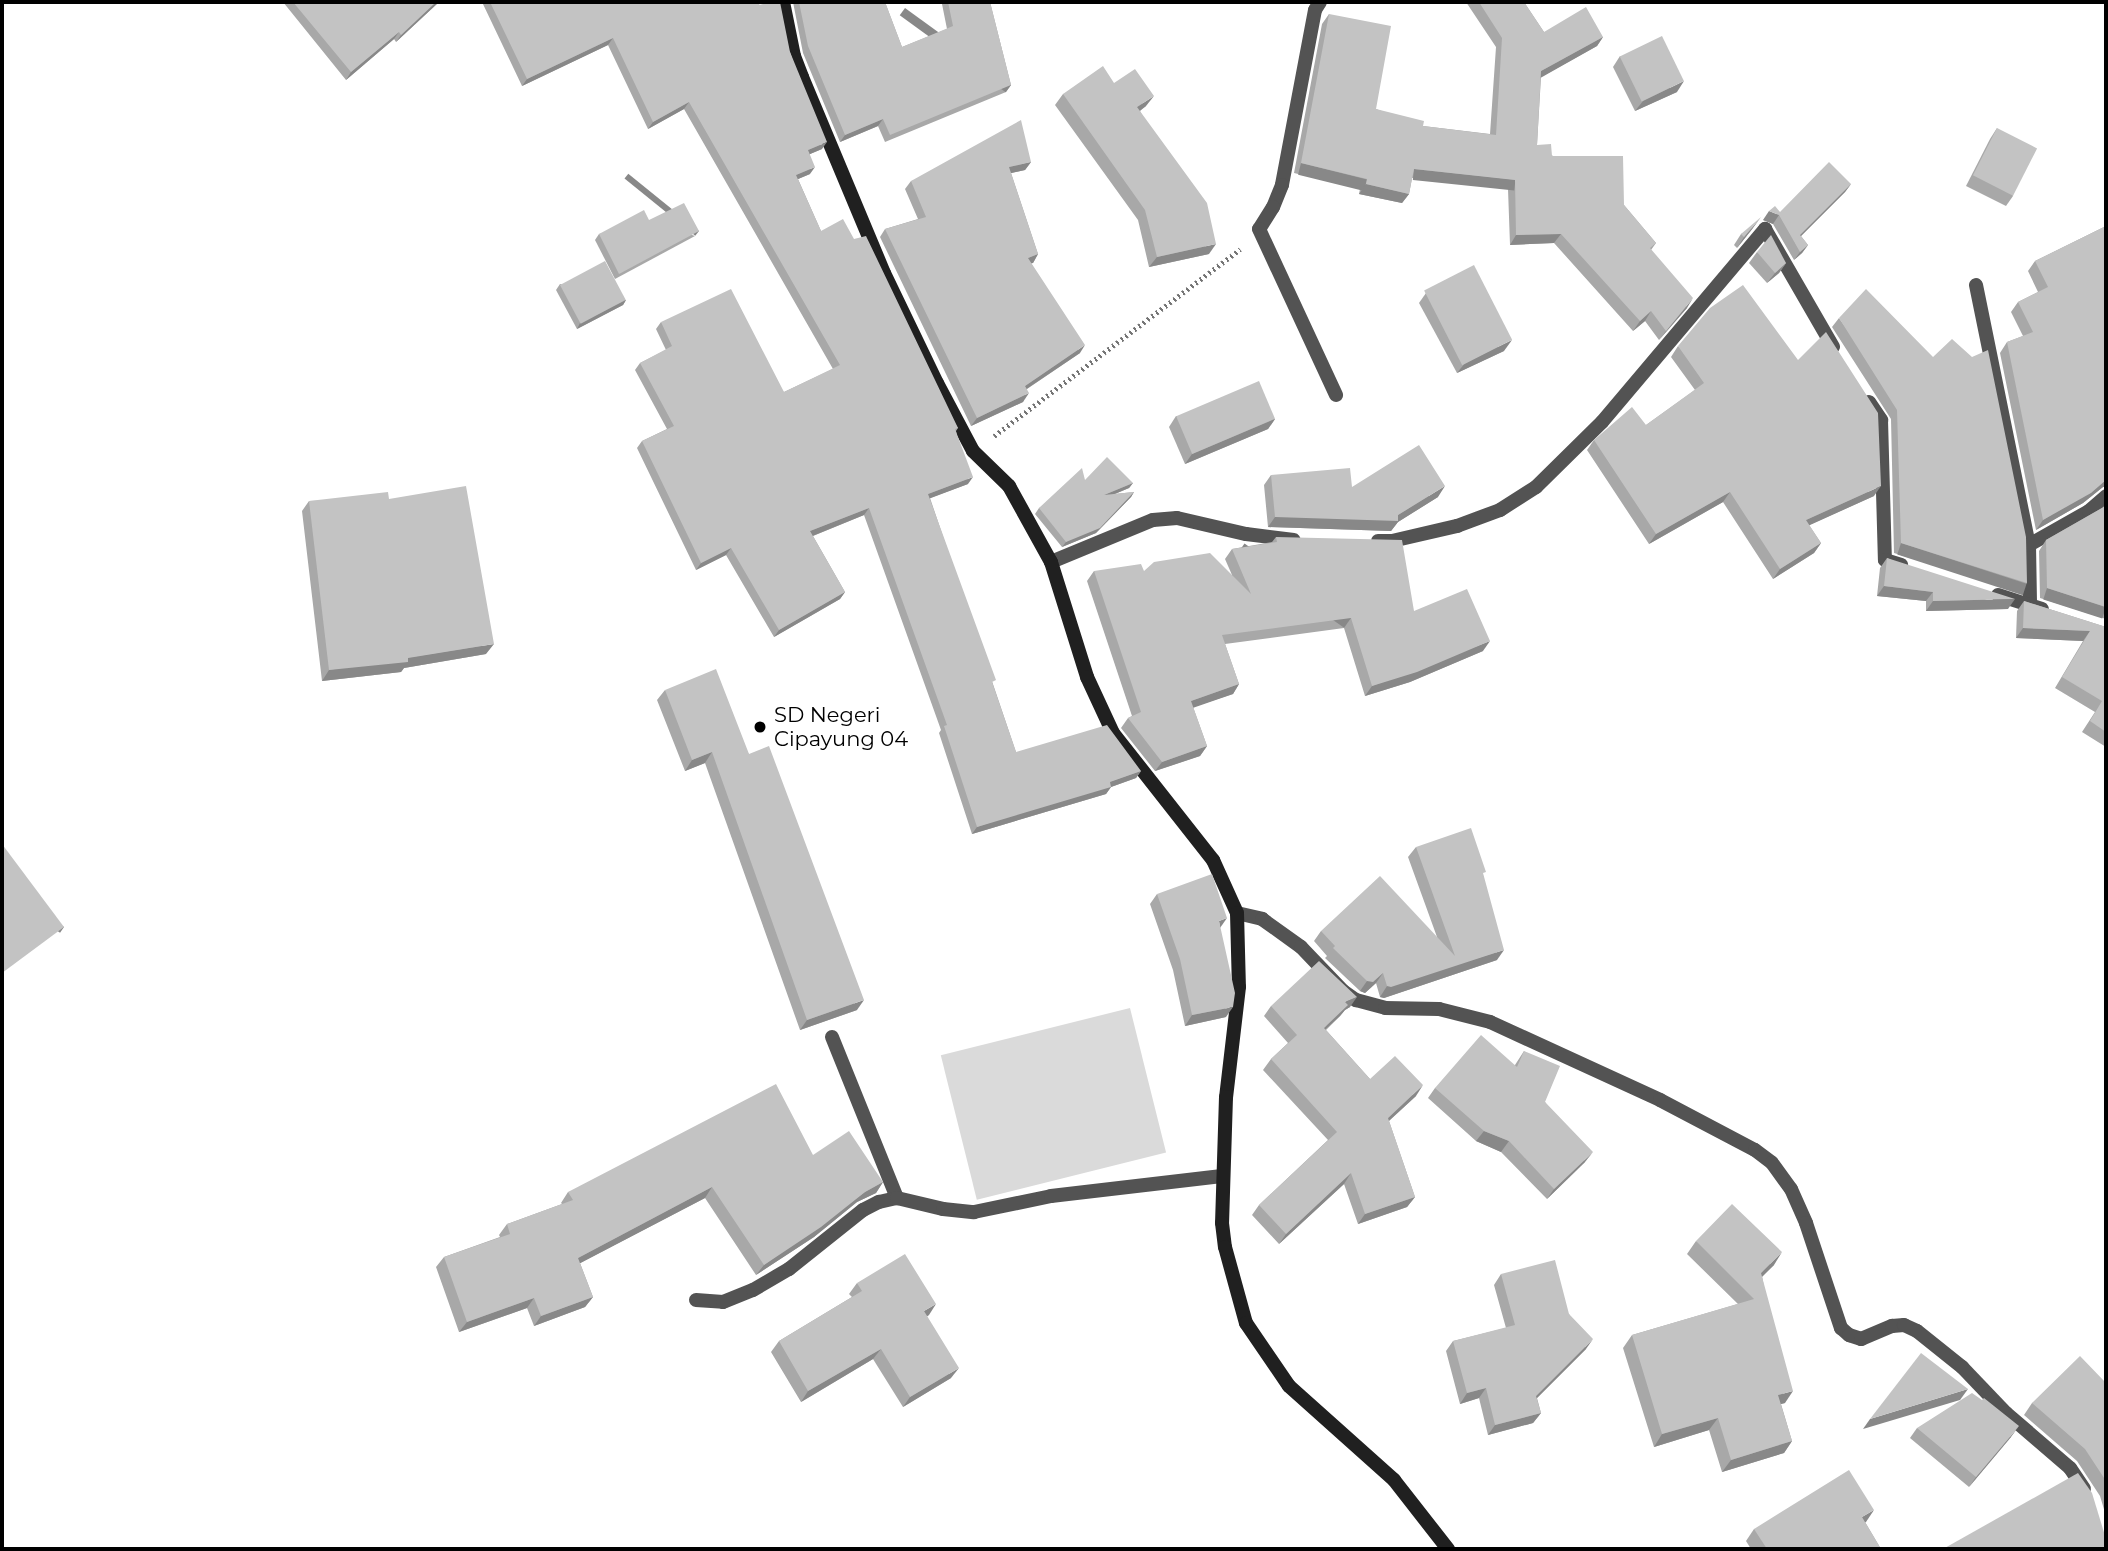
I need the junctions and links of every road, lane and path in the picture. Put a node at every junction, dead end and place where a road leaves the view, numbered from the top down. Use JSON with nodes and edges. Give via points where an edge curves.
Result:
{"nodes":[{"id":1,"x":783,"y":2,"type":"edge"},
{"id":2,"x":1320,"y":2,"type":"edge"},
{"id":3,"x":1259,"y":229,"type":"junction"},
{"id":4,"x":1976,"y":285,"type":"dead end"},
{"id":5,"x":1845,"y":365,"type":"edge"},
{"id":6,"x":1859,"y":387,"type":"edge"},
{"id":7,"x":1336,"y":395,"type":"dead end"},
{"id":8,"x":973,"y":452,"type":"junction"},
{"id":9,"x":2106,"y":496,"type":"edge"},
{"id":10,"x":1309,"y":540,"type":"edge"},
{"id":11,"x":1364,"y":541,"type":"edge"},
{"id":12,"x":2029,"y":545,"type":"junction"},
{"id":13,"x":1051,"y":562,"type":"junction"},
{"id":14,"x":1911,"y":568,"type":"edge"},
{"id":15,"x":1977,"y":589,"type":"edge"},
{"id":16,"x":2030,"y":605,"type":"junction"},
{"id":17,"x":2055,"y":613,"type":"edge"},
{"id":18,"x":1237,"y":913,"type":"junction"},
{"id":19,"x":832,"y":1037,"type":"dead end"},
{"id":20,"x":1222,"y":1176,"type":"junction"},
{"id":21,"x":897,"y":1198,"type":"junction"},
{"id":22,"x":696,"y":1300,"type":"dead end"},
{"id":23,"x":2092,"y":1501,"type":"edge"},
{"id":24,"x":1448,"y":1549,"type":"edge"}],
"edges":[{"from":1,"to":8,"type":"street","via":[[794,56],[843,177],[884,273]]},
{"from":2,"to":3,"type":"street","via":[[1282,185]]},
{"from":3,"to":7,"type":"street"},
{"from":3,"to":8,"type":"path","via":[[1238,250]]},
{"from":4,"to":12,"type":"street"},
{"from":5,"to":11,"type":"street","via":[[1765,229],[1602,422],[1536,487],[1500,510],[1457,526],[1392,541]]},
{"from":6,"to":14,"type":"street","via":[[1881,420],[1885,560]]},
{"from":8,"to":13,"type":"street","via":[[1009,486]]},
{"from":9,"to":12,"type":"street","via":[[2089,511]]},
{"from":10,"to":13,"type":"street","via":[[1246,534],[1177,518],[1153,520]]},
{"from":12,"to":16,"type":"street"},
{"from":13,"to":18,"type":"street","via":[[1099,707],[1113,733],[1213,860]]},
{"from":15,"to":16,"type":"street"},
{"from":16,"to":17,"type":"street"},
{"from":18,"to":20,"type":"street","via":[[1239,987]]},
{"from":18,"to":23,"type":"street","via":[[1262,919],[1301,947],[1356,1000],[1385,1008],[1438,1009],[1490,1022],[1660,1100],[1755,1150],[1772,1163],[1791,1189],[1841,1328],[1861,1339],[1892,1326],[1917,1331],[2070,1468]]},
{"from":19,"to":21,"type":"street"},
{"from":20,"to":21,"type":"street","via":[[1051,1196],[974,1212]]},
{"from":20,"to":24,"type":"street","via":[[1225,1247],[1237,1298],[1256,1341],[1289,1386],[1394,1480]]},
{"from":21,"to":22,"type":"street","via":[[863,1210],[789,1269],[753,1290],[723,1303]]}]}
